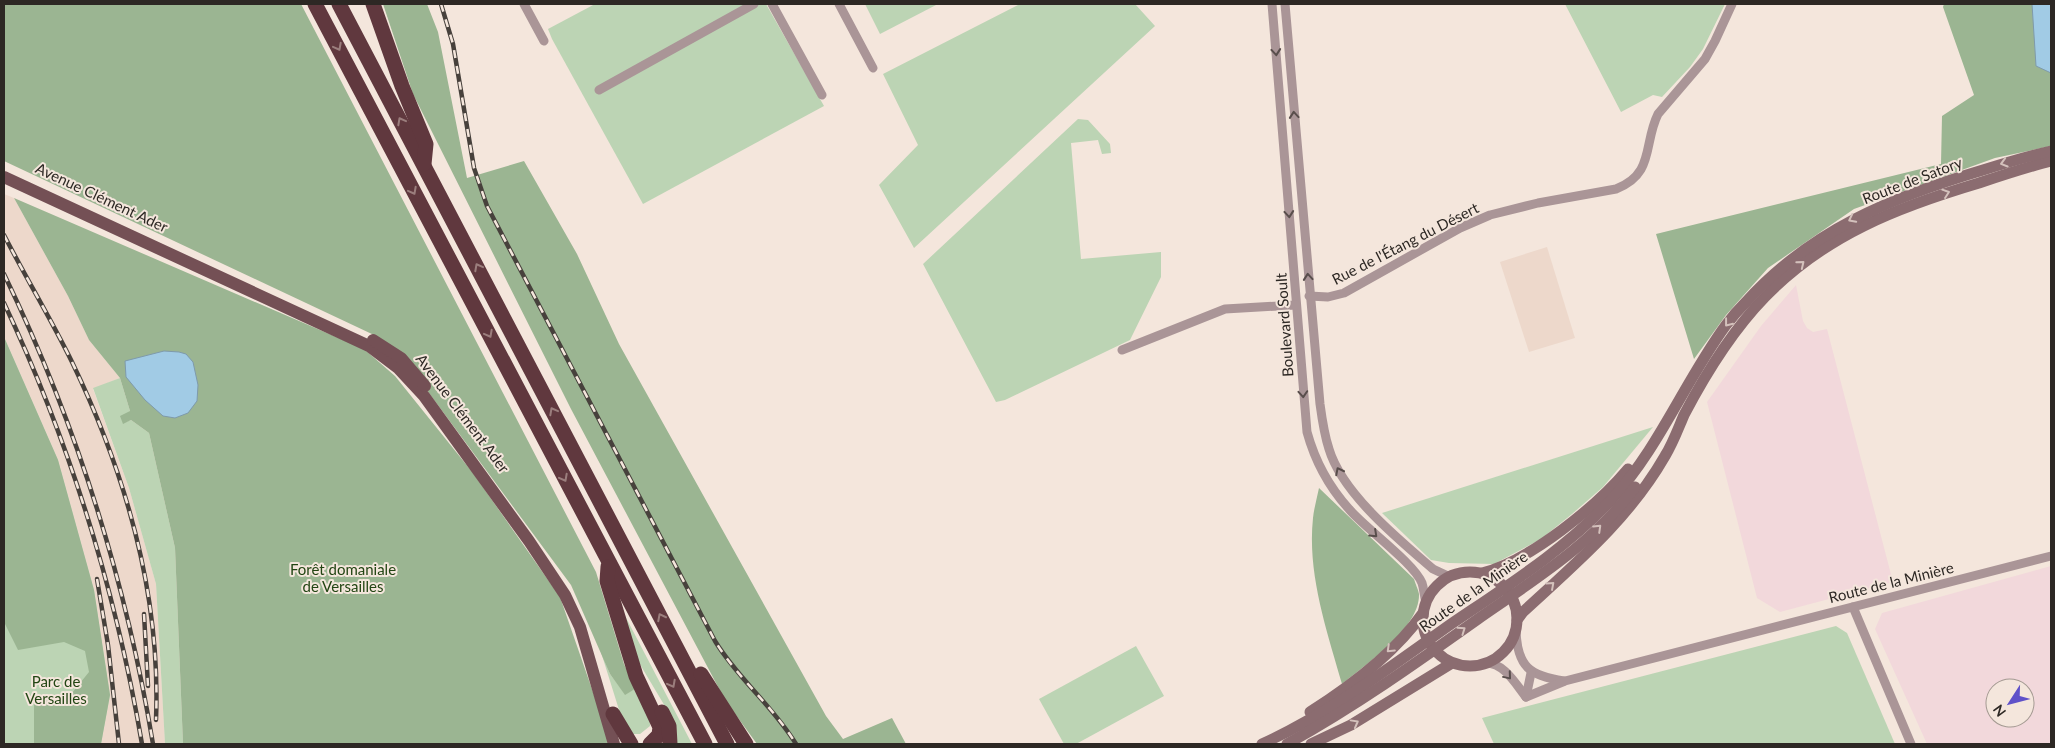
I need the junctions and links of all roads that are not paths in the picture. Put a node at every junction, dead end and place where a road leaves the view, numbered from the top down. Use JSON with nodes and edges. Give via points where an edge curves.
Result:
{"nodes":[{"id":1,"x":315,"y":4,"type":"edge"},
{"id":2,"x":339,"y":4,"type":"edge"},
{"id":3,"x":373,"y":4,"type":"edge"},
{"id":4,"x":524,"y":4,"type":"edge"},
{"id":5,"x":754,"y":4,"type":"edge"},
{"id":6,"x":772,"y":4,"type":"edge"},
{"id":7,"x":839,"y":4,"type":"edge"},
{"id":8,"x":1272,"y":4,"type":"edge"},
{"id":9,"x":1285,"y":4,"type":"edge"},
{"id":10,"x":1732,"y":4,"type":"edge"},
{"id":11,"x":544,"y":41,"type":"dead end"},
{"id":12,"x":873,"y":68,"type":"dead end"},
{"id":13,"x":599,"y":90,"type":"dead end"},
{"id":14,"x":822,"y":95,"type":"dead end"},
{"id":15,"x":2051,"y":150,"type":"edge"},
{"id":16,"x":2051,"y":161,"type":"edge"},
{"id":17,"x":424,"y":164,"type":"junction"},
{"id":18,"x":4,"y":170,"type":"edge"},
{"id":19,"x":4,"y":177,"type":"edge"},
{"id":20,"x":1309,"y":296,"type":"junction"},
{"id":21,"x":1296,"y":305,"type":"junction"},
{"id":22,"x":1122,"y":350,"type":"dead end"},
{"id":23,"x":1684,"y":415,"type":"junction"},
{"id":24,"x":1666,"y":423,"type":"junction"},
{"id":25,"x":2051,"y":556,"type":"edge"},
{"id":26,"x":608,"y":564,"type":"junction"},
{"id":27,"x":1486,"y":574,"type":"junction"},
{"id":28,"x":1448,"y":576,"type":"junction"},
{"id":29,"x":1424,"y":607,"type":"junction"},
{"id":30,"x":1853,"y":607,"type":"junction"},
{"id":31,"x":1516,"y":620,"type":"junction"},
{"id":32,"x":631,"y":659,"type":"junction"},
{"id":33,"x":683,"y":660,"type":"junction"},
{"id":34,"x":1448,"y":661,"type":"junction"},
{"id":35,"x":1486,"y":663,"type":"junction"},
{"id":36,"x":1531,"y":673,"type":"junction"},
{"id":37,"x":1565,"y":681,"type":"junction"},
{"id":38,"x":1526,"y":696,"type":"junction"},
{"id":39,"x":614,"y":714,"type":"junction"},
{"id":40,"x":614,"y":744,"type":"edge"},
{"id":41,"x":624,"y":744,"type":"edge"},
{"id":42,"x":631,"y":744,"type":"edge"},
{"id":43,"x":650,"y":744,"type":"edge"},
{"id":44,"x":670,"y":744,"type":"edge"},
{"id":45,"x":704,"y":744,"type":"edge"},
{"id":46,"x":727,"y":744,"type":"edge"},
{"id":47,"x":746,"y":744,"type":"edge"},
{"id":48,"x":1256,"y":744,"type":"edge"},
{"id":49,"x":1262,"y":744,"type":"edge"},
{"id":50,"x":1287,"y":744,"type":"edge"},
{"id":51,"x":1311,"y":744,"type":"edge"},
{"id":52,"x":1911,"y":744,"type":"edge"}],
"edges":[{"from":1,"to":26,"type":"highway","one_way":true},
{"from":17,"to":2,"type":"highway","one_way":true},
{"from":3,"to":17,"type":"highway","via":[[426,144]]},
{"from":4,"to":11,"type":"street"},
{"from":5,"to":13,"type":"street"},
{"from":6,"to":14,"type":"street"},
{"from":7,"to":12,"type":"street"},
{"from":8,"to":21,"type":"street","name":"Boulevard Soult","one_way":true},
{"from":20,"to":9,"type":"street","name":"Boulevard Soult","one_way":true},
{"from":10,"to":20,"type":"street","name":"Rue de l'Étang du Désert","via":[[1716,41],[1704,59],[1658,114],[1643,168],[1627,185],[1490,215],[1460,228],[1344,293],[1328,297]]},
{"from":15,"to":24,"type":"main road","name":"Route de Satory","one_way":true,"via":[[1882,204],[1810,244],[1777,270],[1727,323]]},
{"from":23,"to":16,"type":"main road","name":"Route de Satory","one_way":true,"via":[[1735,331],[1765,297],[1816,252],[1887,215],[1948,192]]},
{"from":33,"to":17,"type":"highway","one_way":true},
{"from":18,"to":39,"type":"main road","name":"Avenue Clément Ader","via":[[372,338],[401,358],[427,388],[573,592],[586,621]]},
{"from":19,"to":40,"type":"main road","name":"Avenue Clément Ader","via":[[369,346],[398,368],[424,396],[565,595],[580,627]]},
{"from":28,"to":20,"type":"street","name":"Boulevard Soult","one_way":true,"via":[[1416,555],[1357,498],[1341,476],[1329,450],[1320,404]]},
{"from":21,"to":22,"type":"street","via":[[1225,309]]},
{"from":21,"to":29,"type":"street","name":"Boulevard Soult","one_way":true,"via":[[1305,417],[1312,451],[1335,492],[1350,510],[1421,581]]},
{"from":31,"to":23,"type":"main road","one_way":true,"via":[[1626,513],[1666,456]]},
{"from":50,"to":23,"type":"main road","name":"Route de la Minière","one_way":true,"via":[[1334,718],[1560,561],[1597,530],[1628,497]]},
{"from":24,"to":27,"type":"main road","via":[[1627,471],[1582,513],[1525,553]]},
{"from":24,"to":49,"type":"main road","name":"Route de la Minière","via":[[1621,488],[1560,547],[1328,710]]},
{"from":25,"to":30,"type":"street","name":"Route de la Minière"},
{"from":26,"to":32,"type":"highway","via":[[607,581]]},
{"from":26,"to":45,"type":"highway","one_way":true},
{"from":27,"to":28,"type":"main road","via":[[1465,572]]},
{"from":27,"to":31,"type":"main road","via":[[1508,590]]},
{"from":28,"to":29,"type":"main road","via":[[1432,590]]},
{"from":29,"to":34,"type":"main road","via":[[1423,628],[1433,649]]},
{"from":29,"to":48,"type":"main road","one_way":true,"via":[[1413,627],[1347,686]]},
{"from":30,"to":37,"type":"street","name":"Route de la Minière"},
{"from":30,"to":52,"type":"street"},
{"from":31,"to":35,"type":"main road","via":[[1505,650]]},
{"from":31,"to":36,"type":"street","via":[[1516,642],[1524,665]]},
{"from":32,"to":43,"type":"highway","via":[[660,727],[659,734]]},
{"from":32,"to":44,"type":"highway","via":[[670,726]]},
{"from":33,"to":46,"type":"highway"},
{"from":33,"to":47,"type":"highway","via":[[700,673]]},
{"from":34,"to":35,"type":"main road","via":[[1469,666]]},
{"from":51,"to":34,"type":"main road","one_way":true,"via":[[1351,725]]},
{"from":35,"to":38,"type":"street","one_way":true,"via":[[1502,668]]},
{"from":36,"to":37,"type":"street"},
{"from":36,"to":38,"type":"street"},
{"from":37,"to":38,"type":"street","name":"Route de la Minière"},
{"from":39,"to":41,"type":"main road","name":"Avenue Clément Ader"},
{"from":39,"to":42,"type":"highway"}]}
